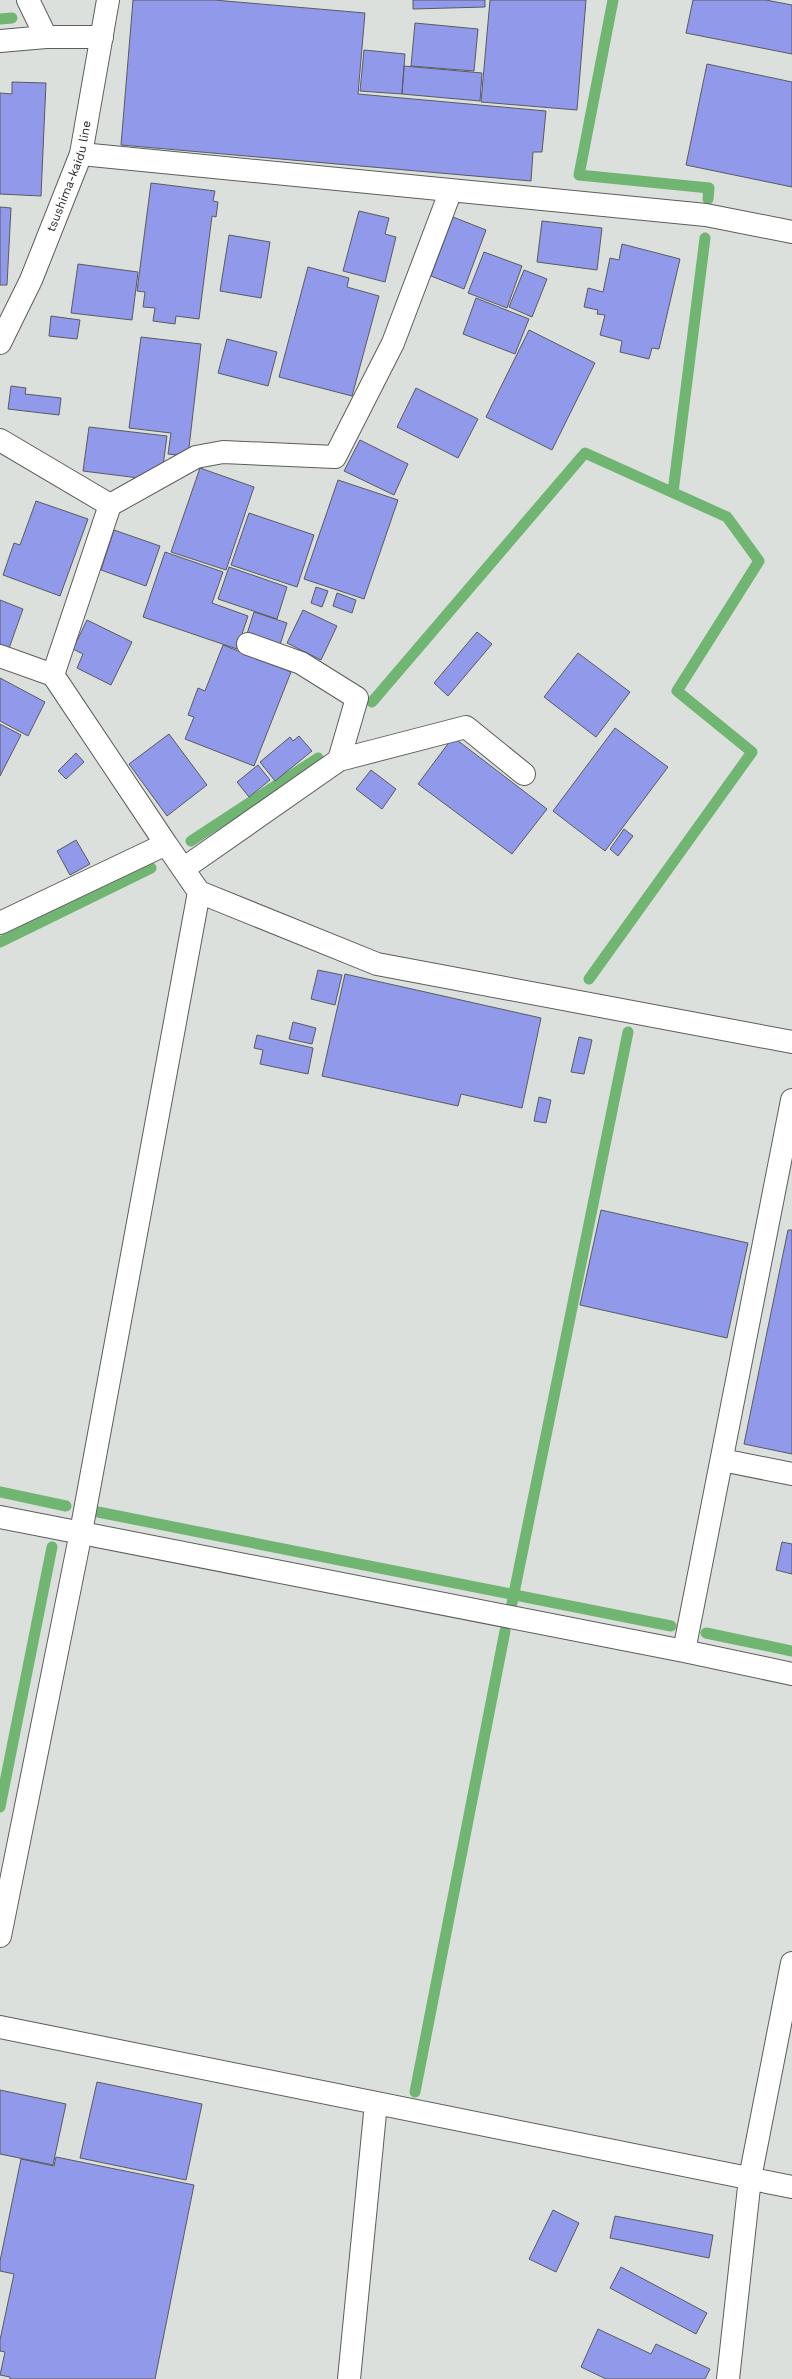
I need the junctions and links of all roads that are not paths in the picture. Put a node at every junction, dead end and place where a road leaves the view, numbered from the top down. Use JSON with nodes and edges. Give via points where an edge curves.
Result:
{"nodes":[{"id":1,"x":28,"y":0,"type":"edge"},
{"id":2,"x":108,"y":0,"type":"edge"},
{"id":3,"x":46,"y":37,"type":"junction"},
{"id":4,"x":102,"y":37,"type":"junction"},
{"id":5,"x":0,"y":41,"type":"edge"},
{"id":6,"x":81,"y":154,"type":"junction"},
{"id":7,"x":451,"y":190,"type":"junction"},
{"id":8,"x":792,"y":232,"type":"edge"},
{"id":9,"x":0,"y":343,"type":"edge"},
{"id":10,"x":0,"y":440,"type":"edge"},
{"id":11,"x":110,"y":505,"type":"junction"},
{"id":12,"x":248,"y":644,"type":"dead end"},
{"id":13,"x":0,"y":656,"type":"edge"},
{"id":14,"x":53,"y":675,"type":"junction"},
{"id":15,"x":339,"y":760,"type":"junction"},
{"id":16,"x":524,"y":774,"type":"dead end"},
{"id":17,"x":166,"y":844,"type":"junction"},
{"id":18,"x":183,"y":868,"type":"junction"},
{"id":19,"x":199,"y":892,"type":"junction"},
{"id":20,"x":0,"y":923,"type":"edge"},
{"id":21,"x":792,"y":1042,"type":"edge"},
{"id":22,"x":792,"y":1100,"type":"edge"},
{"id":23,"x":722,"y":1460,"type":"junction"},
{"id":24,"x":792,"y":1474,"type":"edge"},
{"id":25,"x":0,"y":1517,"type":"edge"},
{"id":26,"x":81,"y":1532,"type":"junction"},
{"id":27,"x":684,"y":1651,"type":"junction"},
{"id":28,"x":792,"y":1674,"type":"edge"},
{"id":29,"x":0,"y":1936,"type":"edge"},
{"id":30,"x":792,"y":1963,"type":"edge"},
{"id":31,"x":0,"y":2027,"type":"edge"},
{"id":32,"x":376,"y":2103,"type":"junction"},
{"id":33,"x":750,"y":2178,"type":"junction"},
{"id":34,"x":792,"y":2186,"type":"edge"},
{"id":35,"x":349,"y":2379,"type":"edge"},
{"id":36,"x":728,"y":2379,"type":"edge"}],
"edges":[{"from":1,"to":3,"type":"street"},
{"from":2,"to":4,"type":"street","name":"tsushima-kaidu line"},
{"from":3,"to":4,"type":"street"},
{"from":3,"to":5,"type":"street"},
{"from":4,"to":6,"type":"street","name":"tsushima-kaidu line"},
{"from":6,"to":7,"type":"street"},
{"from":6,"to":9,"type":"street","name":"tsushima-kaidu line","via":[[31,280]]},
{"from":7,"to":8,"type":"street","via":[[706,215]]},
{"from":7,"to":11,"type":"street","via":[[393,343],[335,458],[223,452],[196,458]]},
{"from":10,"to":11,"type":"street"},
{"from":11,"to":14,"type":"street"},
{"from":12,"to":15,"type":"street","via":[[301,663],[357,698]]},
{"from":13,"to":14,"type":"street"},
{"from":14,"to":17,"type":"street"},
{"from":15,"to":16,"type":"street","via":[[466,727]]},
{"from":15,"to":18,"type":"street"},
{"from":17,"to":18,"type":"street"},
{"from":17,"to":20,"type":"street"},
{"from":18,"to":19,"type":"street"},
{"from":19,"to":21,"type":"street","via":[[377,964]]},
{"from":19,"to":26,"type":"street"},
{"from":22,"to":23,"type":"street"},
{"from":23,"to":24,"type":"street"},
{"from":23,"to":27,"type":"street"},
{"from":25,"to":26,"type":"street"},
{"from":26,"to":27,"type":"street"},
{"from":26,"to":29,"type":"street"},
{"from":27,"to":28,"type":"street"},
{"from":30,"to":33,"type":"street"},
{"from":31,"to":32,"type":"street"},
{"from":32,"to":33,"type":"street"},
{"from":32,"to":35,"type":"street"},
{"from":33,"to":34,"type":"street"},
{"from":33,"to":36,"type":"street"}]}
